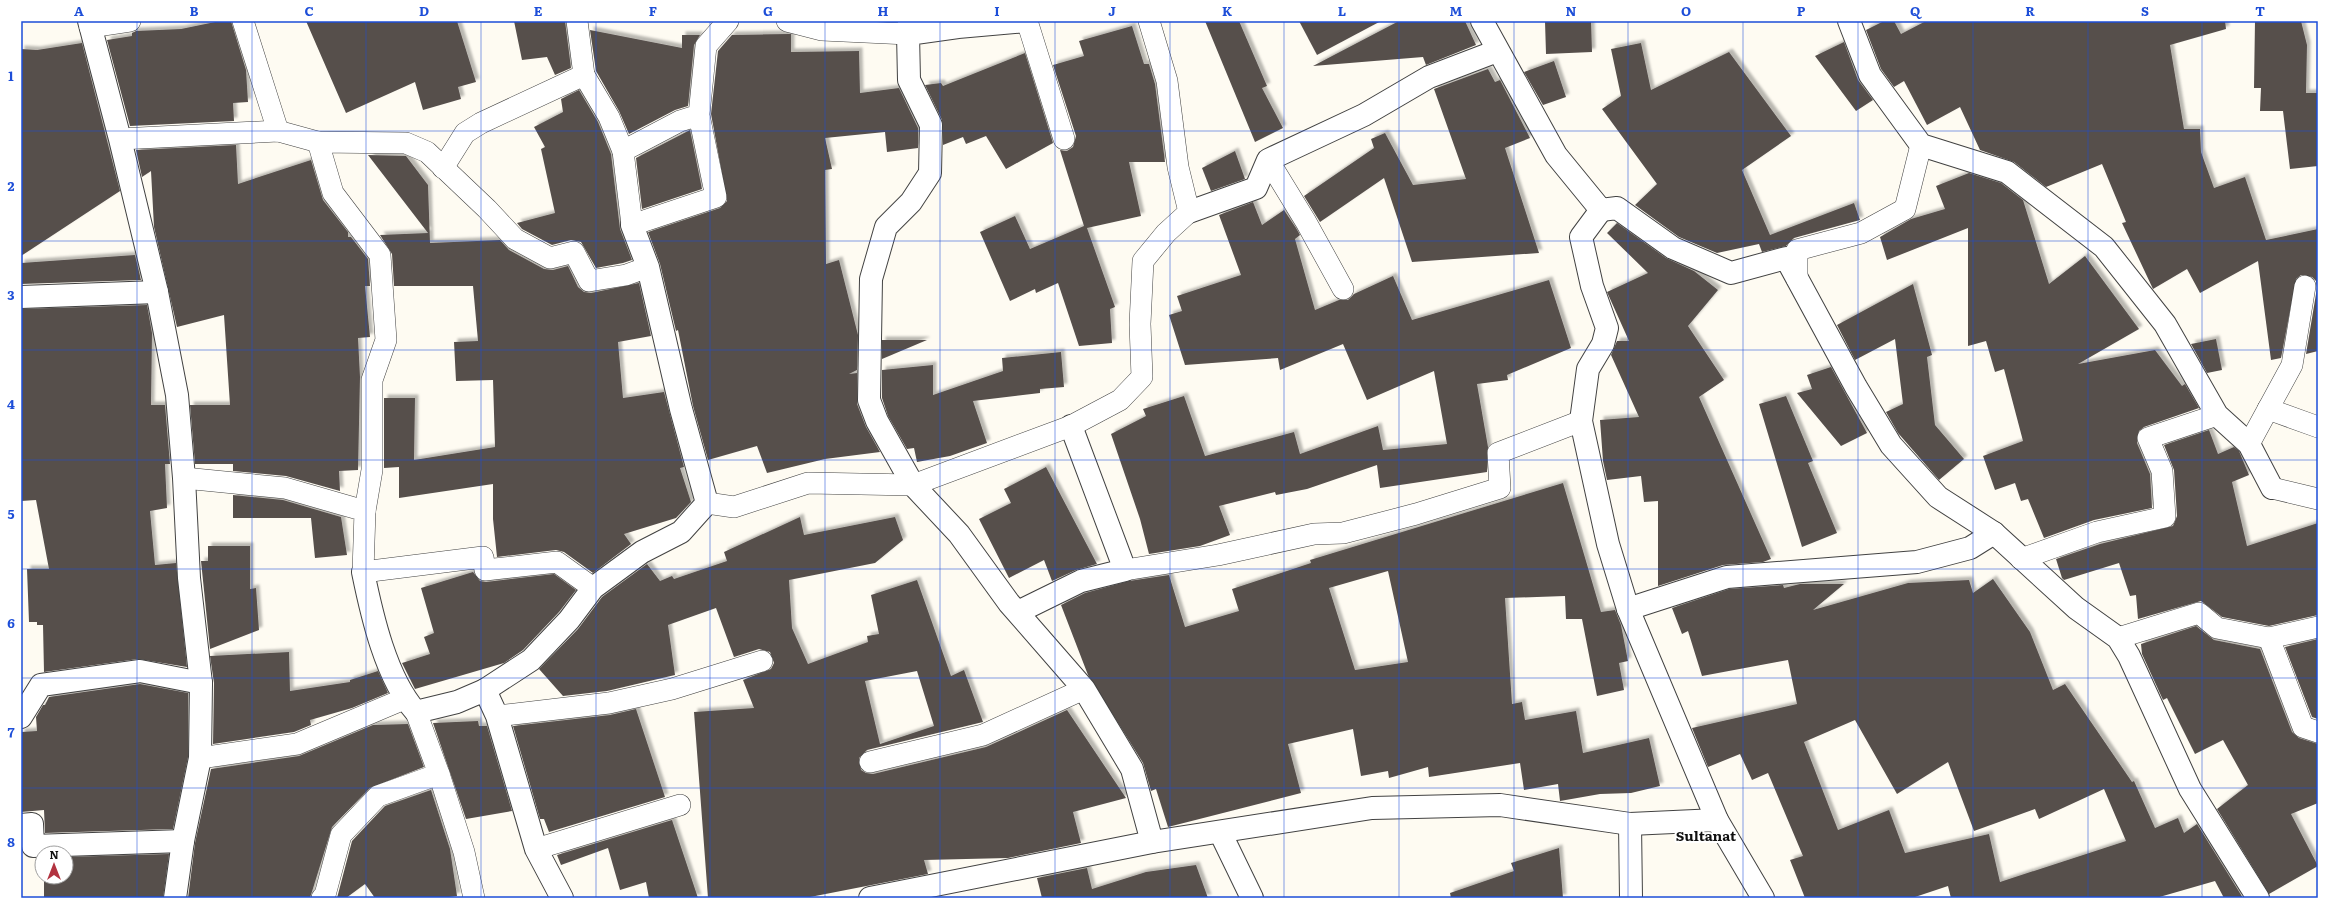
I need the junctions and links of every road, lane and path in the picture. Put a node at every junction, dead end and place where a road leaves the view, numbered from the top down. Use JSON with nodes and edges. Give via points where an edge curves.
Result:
{"nodes":[{"id":1,"x":130,"y":21,"type":"edge"},
{"id":2,"x":243,"y":21,"type":"edge"},
{"id":3,"x":577,"y":21,"type":"edge"},
{"id":4,"x":728,"y":21,"type":"edge"},
{"id":5,"x":787,"y":21,"type":"edge"},
{"id":6,"x":1027,"y":21,"type":"edge"},
{"id":7,"x":1149,"y":21,"type":"edge"},
{"id":8,"x":1482,"y":21,"type":"edge"},
{"id":9,"x":1850,"y":21,"type":"edge"},
{"id":10,"x":89,"y":24,"type":"edge"},
{"id":11,"x":908,"y":28,"type":"edge"},
{"id":12,"x":1497,"y":51,"type":"junction"},
{"id":13,"x":584,"y":75,"type":"junction"},
{"id":14,"x":699,"y":115,"type":"junction"},
{"id":15,"x":278,"y":130,"type":"junction"},
{"id":16,"x":120,"y":139,"type":"junction"},
{"id":17,"x":1064,"y":139,"type":"dead end"},
{"id":18,"x":318,"y":142,"type":"junction"},
{"id":19,"x":1921,"y":145,"type":"junction"},
{"id":20,"x":623,"y":151,"type":"junction"},
{"id":21,"x":1268,"y":160,"type":"junction"},
{"id":22,"x":443,"y":168,"type":"junction"},
{"id":23,"x":1601,"y":210,"type":"junction"},
{"id":24,"x":1189,"y":212,"type":"junction"},
{"id":25,"x":632,"y":225,"type":"junction"},
{"id":26,"x":648,"y":267,"type":"junction"},
{"id":27,"x":1797,"y":280,"type":"junction"},
{"id":28,"x":2305,"y":286,"type":"dead end"},
{"id":29,"x":1343,"y":289,"type":"dead end"},
{"id":30,"x":157,"y":292,"type":"junction"},
{"id":31,"x":21,"y":297,"type":"edge"},
{"id":32,"x":2268,"y":409,"type":"junction"},
{"id":33,"x":2217,"y":415,"type":"junction"},
{"id":34,"x":1581,"y":421,"type":"junction"},
{"id":35,"x":1072,"y":426,"type":"junction"},
{"id":36,"x":2318,"y":427,"type":"edge"},
{"id":37,"x":2248,"y":444,"type":"junction"},
{"id":38,"x":184,"y":478,"type":"junction"},
{"id":39,"x":913,"y":485,"type":"junction"},
{"id":40,"x":2272,"y":488,"type":"joint"},
{"id":41,"x":2318,"y":499,"type":"edge"},
{"id":42,"x":707,"y":503,"type":"junction"},
{"id":43,"x":365,"y":511,"type":"junction"},
{"id":44,"x":1994,"y":533,"type":"junction"},
{"id":45,"x":2021,"y":559,"type":"junction"},
{"id":46,"x":1125,"y":570,"type":"junction"},
{"id":47,"x":363,"y":572,"type":"junction"},
{"id":48,"x":593,"y":588,"type":"junction"},
{"id":49,"x":1628,"y":609,"type":"junction"},
{"id":50,"x":1018,"y":612,"type":"junction"},
{"id":51,"x":2318,"y":627,"type":"edge"},
{"id":52,"x":2118,"y":638,"type":"junction"},
{"id":53,"x":2269,"y":638,"type":"junction"},
{"id":54,"x":762,"y":661,"type":"dead end"},
{"id":55,"x":201,"y":683,"type":"junction"},
{"id":56,"x":1084,"y":689,"type":"junction"},
{"id":57,"x":485,"y":690,"type":"junction"},
{"id":58,"x":410,"y":706,"type":"junction"},
{"id":59,"x":496,"y":716,"type":"junction"},
{"id":60,"x":21,"y":717,"type":"edge"},
{"id":61,"x":2318,"y":732,"type":"edge"},
{"id":62,"x":200,"y":758,"type":"junction"},
{"id":63,"x":870,"y":762,"type":"dead end"},
{"id":64,"x":439,"y":774,"type":"junction"},
{"id":65,"x":680,"y":805,"type":"dead end"},
{"id":66,"x":1717,"y":820,"type":"junction"},
{"id":67,"x":1630,"y":824,"type":"junction"},
{"id":68,"x":21,"y":825,"type":"edge"},
{"id":69,"x":1220,"y":832,"type":"junction"},
{"id":70,"x":183,"y":841,"type":"junction"},
{"id":71,"x":1152,"y":842,"type":"junction"},
{"id":72,"x":536,"y":849,"type":"junction"},
{"id":73,"x":174,"y":898,"type":"edge"},
{"id":74,"x":322,"y":898,"type":"edge"},
{"id":75,"x":474,"y":898,"type":"edge"},
{"id":76,"x":562,"y":898,"type":"edge"},
{"id":77,"x":870,"y":898,"type":"edge"},
{"id":78,"x":1252,"y":898,"type":"edge"},
{"id":79,"x":1631,"y":898,"type":"edge"},
{"id":80,"x":1764,"y":898,"type":"edge"},
{"id":81,"x":2258,"y":898,"type":"edge"}],
"edges":[{"from":1,"to":10,"type":"lane"},
{"from":2,"to":15,"type":"lane"},
{"from":3,"to":13,"type":"lane"},
{"from":4,"to":14,"type":"lane","via":[[706,46]]},
{"from":5,"to":11,"type":"lane","via":[[822,30]]},
{"from":6,"to":11,"type":"street"},
{"from":6,"to":17,"type":"lane"},
{"from":7,"to":24,"type":"lane","via":[[1167,81],[1178,167]]},
{"from":8,"to":12,"type":"street"},
{"from":9,"to":19,"type":"street","via":[[1870,75]]},
{"from":10,"to":16,"type":"street"},
{"from":11,"to":39,"type":"street","via":[[910,80],[931,125],[930,173],[911,202],[886,227],[871,280],[869,400],[877,421]]},
{"from":12,"to":21,"type":"street","via":[[1430,77],[1364,115]]},
{"from":12,"to":23,"type":"street","via":[[1556,155]]},
{"from":13,"to":20,"type":"lane","via":[[609,117]]},
{"from":13,"to":22,"type":"lane","via":[[465,133]]},
{"from":14,"to":20,"type":"lane","via":[[680,121]]},
{"from":14,"to":25,"type":"lane","via":[[716,197]]},
{"from":15,"to":16,"type":"lane"},
{"from":15,"to":18,"type":"lane"},
{"from":16,"to":30,"type":"street"},
{"from":18,"to":22,"type":"lane","via":[[406,143],[427,152]]},
{"from":18,"to":43,"type":"lane","via":[[333,192],[380,255],[386,340],[372,380],[372,470]]},
{"from":19,"to":27,"type":"lane","via":[[1905,209],[1861,233],[1797,250]]},
{"from":19,"to":33,"type":"street","via":[[2007,172],[2104,247],[2165,324]]},
{"from":20,"to":25,"type":"lane"},
{"from":21,"to":24,"type":"street","via":[[1256,188]]},
{"from":21,"to":29,"type":"lane"},
{"from":22,"to":26,"type":"lane","via":[[488,209],[515,240],[550,258],[574,252],[589,281],[626,275]]},
{"from":23,"to":27,"type":"street","via":[[1617,208],[1673,248],[1731,272],[1786,258]]},
{"from":23,"to":34,"type":"street","via":[[1581,237],[1592,286],[1607,328],[1603,344],[1588,369]]},
{"from":24,"to":35,"type":"lane","via":[[1166,232],[1143,261],[1140,324],[1142,377],[1120,400]]},
{"from":25,"to":26,"type":"street"},
{"from":26,"to":42,"type":"street","via":[[681,409]]},
{"from":27,"to":44,"type":"street","via":[[1891,445],[1938,497]]},
{"from":28,"to":32,"type":"lane","via":[[2292,365]]},
{"from":30,"to":31,"type":"street"},
{"from":30,"to":38,"type":"street","via":[[177,395]]},
{"from":32,"to":36,"type":"lane"},
{"from":32,"to":37,"type":"lane"},
{"from":33,"to":37,"type":"street"},
{"from":33,"to":45,"type":"lane","via":[[2148,438],[2162,471],[2165,517],[2097,532]]},
{"from":34,"to":46,"type":"lane","via":[[1498,453],[1500,488],[1343,533],[1314,534],[1218,555]]},
{"from":34,"to":49,"type":"street","via":[[1608,544]]},
{"from":35,"to":39,"type":"lane"},
{"from":35,"to":46,"type":"street"},
{"from":37,"to":40,"type":"street"},
{"from":38,"to":43,"type":"lane","via":[[285,488]]},
{"from":38,"to":55,"type":"street","via":[[189,578]]},
{"from":39,"to":42,"type":"lane","via":[[808,483],[734,507]]},
{"from":39,"to":50,"type":"street","via":[[959,534]]},
{"from":40,"to":41,"type":"lane"},
{"from":42,"to":48,"type":"street","via":[[681,532],[642,552]]},
{"from":43,"to":47,"type":"lane"},
{"from":44,"to":45,"type":"street"},
{"from":44,"to":49,"type":"street","via":[[1970,548],[1917,562],[1727,577]]},
{"from":45,"to":52,"type":"street","via":[[2076,608]]},
{"from":46,"to":50,"type":"street","via":[[1081,581]]},
{"from":47,"to":48,"type":"lane","via":[[483,556],[485,570],[557,562]]},
{"from":47,"to":58,"type":"street","via":[[374,625]]},
{"from":48,"to":57,"type":"street","via":[[569,620],[531,660]]},
{"from":49,"to":66,"type":"street"},
{"from":50,"to":56,"type":"street"},
{"from":51,"to":53,"type":"lane"},
{"from":52,"to":53,"type":"lane","via":[[2199,613],[2217,628]]},
{"from":52,"to":81,"type":"street","via":[[2129,656],[2190,789]]},
{"from":53,"to":61,"type":"lane","via":[[2304,727]]},
{"from":54,"to":59,"type":"lane","via":[[672,689],[609,703]]},
{"from":55,"to":60,"type":"street","via":[[140,671],[41,685]]},
{"from":55,"to":62,"type":"street"},
{"from":56,"to":63,"type":"lane","via":[[983,735]]},
{"from":56,"to":71,"type":"street","via":[[1132,769]]},
{"from":57,"to":58,"type":"street","via":[[457,702]]},
{"from":57,"to":59,"type":"street"},
{"from":58,"to":62,"type":"lane","via":[[297,744]]},
{"from":58,"to":64,"type":"lane"},
{"from":59,"to":72,"type":"street"},
{"from":62,"to":70,"type":"street"},
{"from":64,"to":74,"type":"lane","via":[[378,796],[341,835],[325,895]]},
{"from":64,"to":75,"type":"lane","via":[[464,852]]},
{"from":65,"to":72,"type":"lane"},
{"from":66,"to":67,"type":"street"},
{"from":66,"to":80,"type":"street"},
{"from":67,"to":69,"type":"street","via":[[1500,805],[1372,808]]},
{"from":67,"to":79,"type":"street"},
{"from":68,"to":70,"type":"street","via":[[32,824],[33,846]]},
{"from":69,"to":71,"type":"street"},
{"from":69,"to":78,"type":"street"},
{"from":70,"to":73,"type":"street"},
{"from":71,"to":77,"type":"street"},
{"from":72,"to":76,"type":"street"}]}
